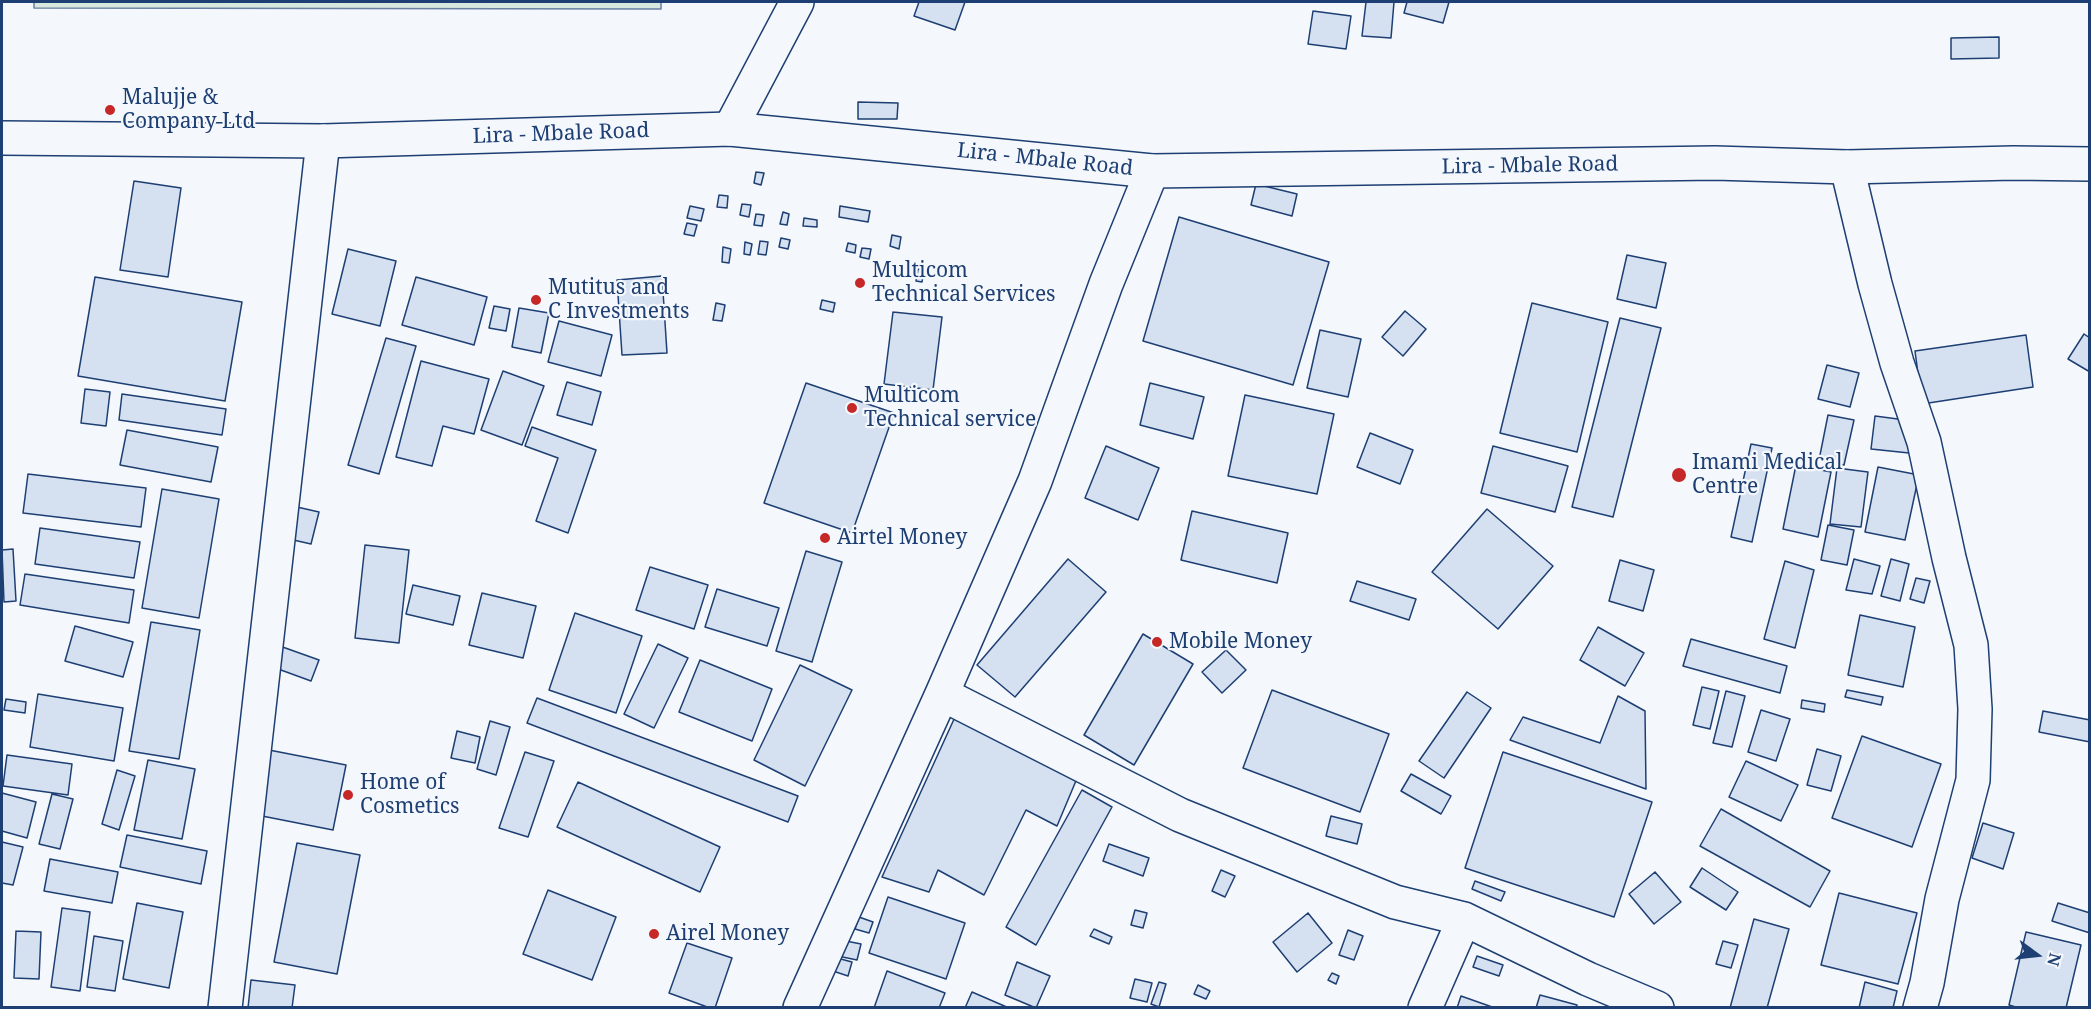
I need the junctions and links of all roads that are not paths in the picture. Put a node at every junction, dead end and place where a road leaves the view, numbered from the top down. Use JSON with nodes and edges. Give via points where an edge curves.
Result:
{"nodes":[{"id":1,"x":797,"y":2,"type":"edge"},
{"id":2,"x":730,"y":129,"type":"junction"},
{"id":3,"x":2,"y":138,"type":"edge"},
{"id":4,"x":322,"y":141,"type":"junction"},
{"id":5,"x":2090,"y":164,"type":"edge"},
{"id":6,"x":1847,"y":167,"type":"junction"},
{"id":7,"x":1152,"y":171,"type":"junction"},
{"id":8,"x":942,"y":694,"type":"junction"},
{"id":9,"x":1464,"y":919,"type":"junction"},
{"id":10,"x":225,"y":1008,"type":"edge"},
{"id":11,"x":800,"y":1008,"type":"edge"},
{"id":12,"x":1425,"y":1008,"type":"edge"},
{"id":13,"x":1657,"y":1008,"type":"edge"},
{"id":14,"x":1920,"y":1008,"type":"edge"}],
"edges":[{"from":1,"to":2,"type":"street"},
{"from":2,"to":4,"type":"street","name":"Lira - Mbale Road"},
{"from":2,"to":7,"type":"street","name":"Lira - Mbale Road"},
{"from":3,"to":4,"type":"street","name":"Lira - Mbale Road"},
{"from":4,"to":10,"type":"street"},
{"from":5,"to":6,"type":"street","name":"Lira - Mbale Road"},
{"from":6,"to":7,"type":"street","name":"Lira - Mbale Road","via":[[1715,164]]},
{"from":6,"to":14,"type":"street","via":[[1897,363],[1924,442],[1971,645],[1975,709],[1973,780],[1942,899]]},
{"from":7,"to":8,"type":"street","via":[[1106,284],[1035,481]]},
{"from":8,"to":9,"type":"street","via":[[1180,814],[1395,902]]},
{"from":8,"to":11,"type":"street"},
{"from":9,"to":12,"type":"street"},
{"from":9,"to":13,"type":"street"}]}
